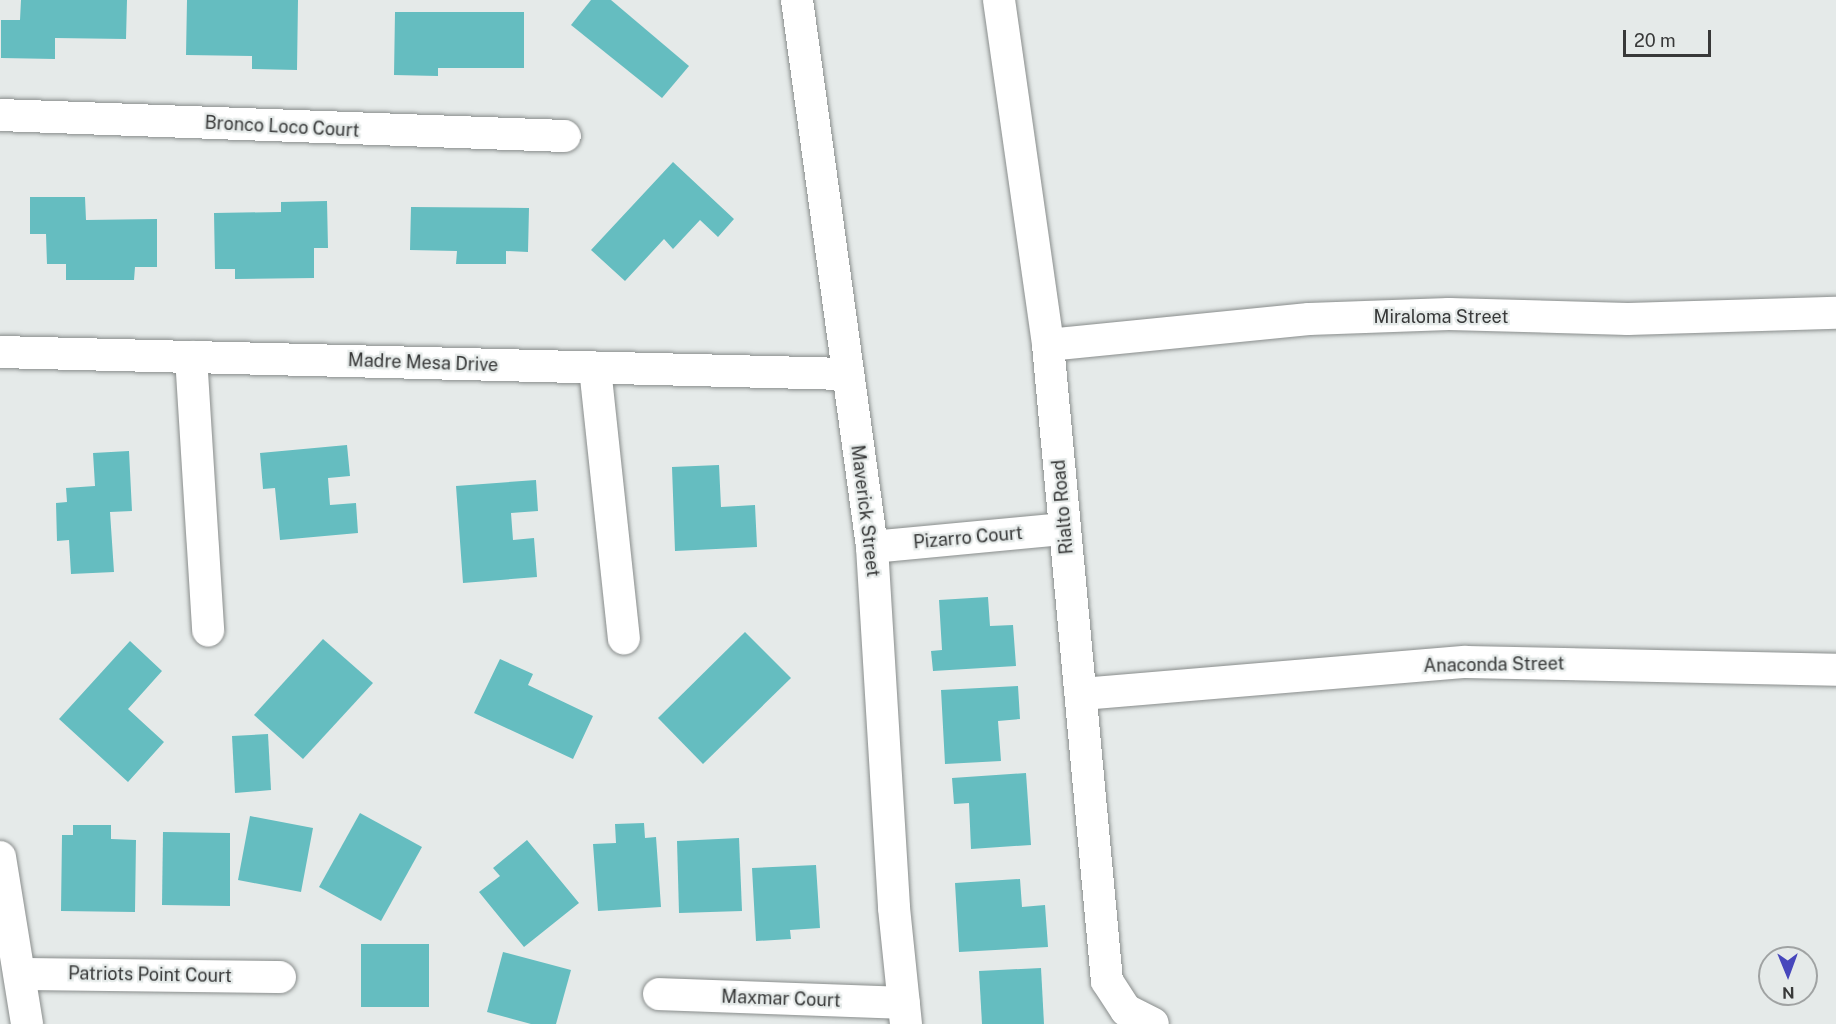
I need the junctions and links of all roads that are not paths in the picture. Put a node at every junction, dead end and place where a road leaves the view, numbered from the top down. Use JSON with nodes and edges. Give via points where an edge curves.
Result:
{"nodes":[{"id":1,"x":797,"y":0,"type":"edge"},
{"id":2,"x":999,"y":0,"type":"edge"},
{"id":3,"x":0,"y":115,"type":"edge"},
{"id":4,"x":565,"y":136,"type":"dead end"},
{"id":5,"x":1836,"y":313,"type":"edge"},
{"id":6,"x":1048,"y":345,"type":"junction"},
{"id":7,"x":0,"y":352,"type":"edge"},
{"id":8,"x":190,"y":357,"type":"junction"},
{"id":9,"x":595,"y":368,"type":"junction"},
{"id":10,"x":846,"y":374,"type":"junction"},
{"id":11,"x":1065,"y":529,"type":"junction"},
{"id":12,"x":872,"y":547,"type":"junction"},
{"id":13,"x":208,"y":630,"type":"dead end"},
{"id":14,"x":624,"y":638,"type":"dead end"},
{"id":15,"x":1836,"y":670,"type":"edge"},
{"id":16,"x":1082,"y":694,"type":"junction"},
{"id":17,"x":0,"y":857,"type":"edge"},
{"id":18,"x":21,"y":974,"type":"junction"},
{"id":19,"x":280,"y":977,"type":"dead end"},
{"id":20,"x":659,"y":994,"type":"dead end"},
{"id":21,"x":905,"y":1014,"type":"edge"},
{"id":22,"x":1140,"y":1017,"type":"edge"},
{"id":23,"x":27,"y":1024,"type":"edge"}],
"edges":[{"from":1,"to":10,"type":"street","name":"Maverick Street"},
{"from":2,"to":6,"type":"street","name":"Rialto Road"},
{"from":3,"to":4,"type":"street","name":"Bronco Loco Court"},
{"from":5,"to":6,"type":"street","name":"Miraloma Street","via":[[1628,319],[1449,314],[1309,319]]},
{"from":6,"to":11,"type":"street","name":"Rialto Road"},
{"from":7,"to":8,"type":"street","name":"Madre Mesa Drive"},
{"from":8,"to":9,"type":"street","name":"Madre Mesa Drive"},
{"from":8,"to":13,"type":"street"},
{"from":9,"to":10,"type":"street","name":"Madre Mesa Drive"},
{"from":9,"to":14,"type":"street"},
{"from":10,"to":12,"type":"street","name":"Maverick Street"},
{"from":11,"to":12,"type":"street","name":"Pizarro Court"},
{"from":11,"to":16,"type":"street","name":"Rialto Road"},
{"from":12,"to":21,"type":"street","name":"Maverick Street"},
{"from":15,"to":16,"type":"street","name":"Anaconda Street","via":[[1466,662]]},
{"from":16,"to":22,"type":"street","name":"Rialto Road","via":[[1107,981]]},
{"from":17,"to":18,"type":"street"},
{"from":18,"to":19,"type":"street","name":"Patriots Point Court"},
{"from":18,"to":23,"type":"street"},
{"from":20,"to":21,"type":"street","name":"Maxmar Court"}]}
